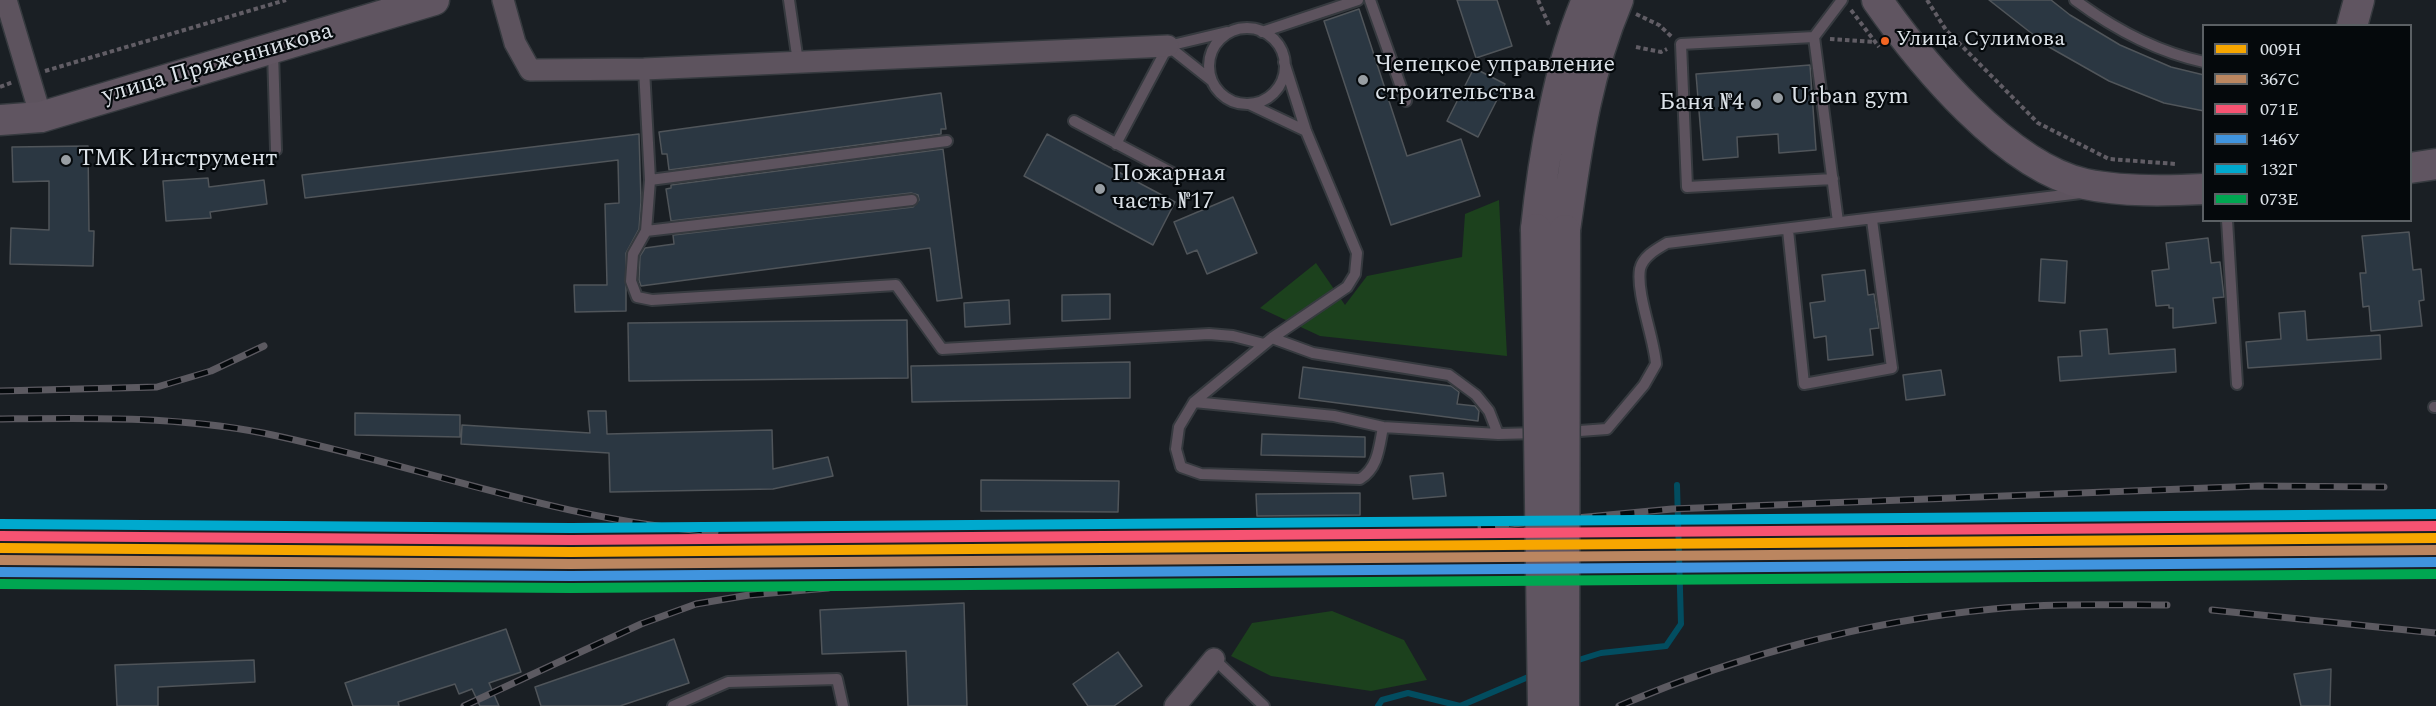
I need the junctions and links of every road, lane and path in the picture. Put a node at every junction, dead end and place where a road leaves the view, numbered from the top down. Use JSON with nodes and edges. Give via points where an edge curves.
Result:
{"nodes":[{"id":1,"x":6,"y":0,"type":"edge"},
{"id":2,"x":286,"y":0,"type":"edge"},
{"id":3,"x":374,"y":0,"type":"edge"},
{"id":4,"x":434,"y":0,"type":"edge"},
{"id":5,"x":503,"y":0,"type":"edge"},
{"id":6,"x":789,"y":0,"type":"edge"},
{"id":7,"x":1358,"y":0,"type":"edge"},
{"id":8,"x":1370,"y":0,"type":"edge"},
{"id":9,"x":1538,"y":0,"type":"edge"},
{"id":10,"x":1587,"y":0,"type":"edge"},
{"id":11,"x":1842,"y":0,"type":"edge"},
{"id":12,"x":1877,"y":0,"type":"edge"},
{"id":13,"x":1927,"y":0,"type":"edge"},
{"id":14,"x":2075,"y":0,"type":"edge"},
{"id":15,"x":2359,"y":0,"type":"edge"},
{"id":16,"x":1626,"y":7,"type":"edge"},
{"id":17,"x":2353,"y":24,"type":"edge"},
{"id":18,"x":1549,"y":25,"type":"dead end"},
{"id":19,"x":1659,"y":25,"type":"dead end"},
{"id":20,"x":1236,"y":30,"type":"junction"},
{"id":21,"x":1262,"y":32,"type":"junction"},
{"id":22,"x":1814,"y":37,"type":"junction"},
{"id":23,"x":1874,"y":42,"type":"dead end"},
{"id":24,"x":1681,"y":44,"type":"junction"},
{"id":25,"x":1168,"y":46,"type":"junction"},
{"id":26,"x":1636,"y":47,"type":"dead end"},
{"id":27,"x":273,"y":50,"type":"junction"},
{"id":28,"x":798,"y":62,"type":"junction"},
{"id":29,"x":1284,"y":62,"type":"junction"},
{"id":30,"x":2202,"y":62,"type":"edge"},
{"id":31,"x":644,"y":69,"type":"junction"},
{"id":32,"x":1211,"y":80,"type":"junction"},
{"id":33,"x":0,"y":87,"type":"edge"},
{"id":34,"x":35,"y":98,"type":"junction"},
{"id":35,"x":1406,"y":101,"type":"dead end"},
{"id":36,"x":1249,"y":104,"type":"junction"},
{"id":37,"x":0,"y":110,"type":"edge"},
{"id":38,"x":0,"y":120,"type":"edge"},
{"id":39,"x":1074,"y":121,"type":"dead end"},
{"id":40,"x":1306,"y":131,"type":"junction"},
{"id":41,"x":947,"y":141,"type":"dead end"},
{"id":42,"x":1116,"y":144,"type":"junction"},
{"id":43,"x":276,"y":150,"type":"dead end"},
{"id":44,"x":2436,"y":164,"type":"edge"},
{"id":45,"x":2180,"y":165,"type":"dead end"},
{"id":46,"x":2412,"y":168,"type":"edge"},
{"id":47,"x":1176,"y":175,"type":"dead end"},
{"id":48,"x":1833,"y":179,"type":"junction"},
{"id":49,"x":650,"y":180,"type":"junction"},
{"id":50,"x":2123,"y":187,"type":"junction"},
{"id":51,"x":2202,"y":189,"type":"edge"},
{"id":52,"x":912,"y":200,"type":"dead end"},
{"id":53,"x":1872,"y":220,"type":"junction"},
{"id":54,"x":1838,"y":222,"type":"junction"},
{"id":55,"x":2227,"y":222,"type":"edge"},
{"id":56,"x":1551,"y":230,"type":"junction"},
{"id":57,"x":1788,"y":230,"type":"junction"},
{"id":58,"x":646,"y":231,"type":"junction"},
{"id":59,"x":1268,"y":341,"type":"junction"},
{"id":60,"x":2237,"y":384,"type":"dead end"},
{"id":61,"x":1194,"y":402,"type":"junction"},
{"id":62,"x":1383,"y":427,"type":"junction"},
{"id":63,"x":1498,"y":434,"type":"junction"},
{"id":64,"x":1214,"y":659,"type":"joint"},
{"id":65,"x":673,"y":706,"type":"edge"},
{"id":66,"x":843,"y":706,"type":"edge"},
{"id":67,"x":1175,"y":706,"type":"edge"},
{"id":68,"x":1264,"y":706,"type":"edge"},
{"id":69,"x":1543,"y":706,"type":"edge"},
{"id":70,"x":1564,"y":706,"type":"edge"}],
"edges":[{"from":1,"to":34,"type":"street"},
{"from":2,"to":34,"type":"path"},
{"from":3,"to":34,"type":"main road","name":"улица Пряженникова"},
{"from":4,"to":27,"type":"main road","name":"улица Пряженникова"},
{"from":5,"to":31,"type":"street","via":[[515,43],[530,70]]},
{"from":6,"to":28,"type":"lane"},
{"from":7,"to":21,"type":"lane"},
{"from":8,"to":35,"type":"lane"},
{"from":9,"to":18,"type":"path"},
{"from":10,"to":56,"type":"main road","via":[[1562,82],[1546,154]]},
{"from":11,"to":22,"type":"lane"},
{"from":12,"to":50,"type":"main road","via":[[1962,103],[2027,158],[2085,184]]},
{"from":13,"to":45,"type":"path","via":[[1946,30],[2038,123],[2109,159]]},
{"from":14,"to":30,"type":"lane","via":[[2132,37]]},
{"from":15,"to":17,"type":"main road"},
{"from":16,"to":19,"type":"path"},
{"from":16,"to":56,"type":"main road","via":[[1606,29]]},
{"from":20,"to":21,"type":"lane"},
{"from":20,"to":25,"type":"lane"},
{"from":20,"to":32,"type":"lane","via":[[1216,45],[1209,68]]},
{"from":21,"to":29,"type":"lane","via":[[1277,44]]},
{"from":22,"to":23,"type":"path"},
{"from":22,"to":24,"type":"lane"},
{"from":22,"to":48,"type":"lane"},
{"from":24,"to":26,"type":"path","via":[[1661,52]]},
{"from":24,"to":48,"type":"lane","via":[[1687,187]]},
{"from":25,"to":28,"type":"street"},
{"from":25,"to":32,"type":"lane"},
{"from":25,"to":42,"type":"lane"},
{"from":27,"to":34,"type":"main road","name":"улица Пряженникова"},
{"from":27,"to":43,"type":"lane"},
{"from":28,"to":31,"type":"street"},
{"from":29,"to":36,"type":"lane","via":[[1279,87],[1271,96]]},
{"from":29,"to":40,"type":"lane"},
{"from":31,"to":49,"type":"lane"},
{"from":32,"to":36,"type":"lane","via":[[1226,98]]},
{"from":33,"to":34,"type":"path"},
{"from":34,"to":37,"type":"main road","name":"улица Пряженникова"},
{"from":34,"to":38,"type":"main road","name":"улица Пряженникова"},
{"from":36,"to":40,"type":"lane"},
{"from":39,"to":42,"type":"lane"},
{"from":40,"to":59,"type":"lane","via":[[1357,253],[1355,274],[1347,287]]},
{"from":41,"to":49,"type":"lane"},
{"from":42,"to":47,"type":"lane"},
{"from":44,"to":46,"type":"main road"},
{"from":48,"to":54,"type":"lane"},
{"from":49,"to":58,"type":"lane"},
{"from":50,"to":51,"type":"main road"},
{"from":50,"to":53,"type":"lane"},
{"from":52,"to":58,"type":"lane"},
{"from":53,"to":54,"type":"lane"},
{"from":53,"to":57,"type":"lane","via":[[1892,368],[1804,384]]},
{"from":54,"to":57,"type":"lane"},
{"from":55,"to":60,"type":"lane"},
{"from":56,"to":69,"type":"main road","bridge":true},
{"from":56,"to":70,"type":"main road","bridge":true},
{"from":57,"to":63,"type":"lane","via":[[1667,243],[1651,252],[1640,268],[1644,311],[1656,364],[1608,429]]},
{"from":58,"to":59,"type":"lane","via":[[633,254],[631,281],[637,297],[652,300],[896,285],[942,349],[1209,334]]},
{"from":59,"to":61,"type":"lane"},
{"from":59,"to":63,"type":"lane","via":[[1449,375],[1476,395],[1489,411]]},
{"from":61,"to":62,"type":"lane","via":[[1334,416]]},
{"from":61,"to":62,"type":"lane","via":[[1179,427],[1176,449],[1181,467],[1201,474],[1360,479],[1371,472]]},
{"from":62,"to":63,"type":"lane"},
{"from":64,"to":67,"type":"street"},
{"from":64,"to":68,"type":"lane"},
{"from":65,"to":66,"type":"lane","via":[[728,682],[837,680]]}]}
